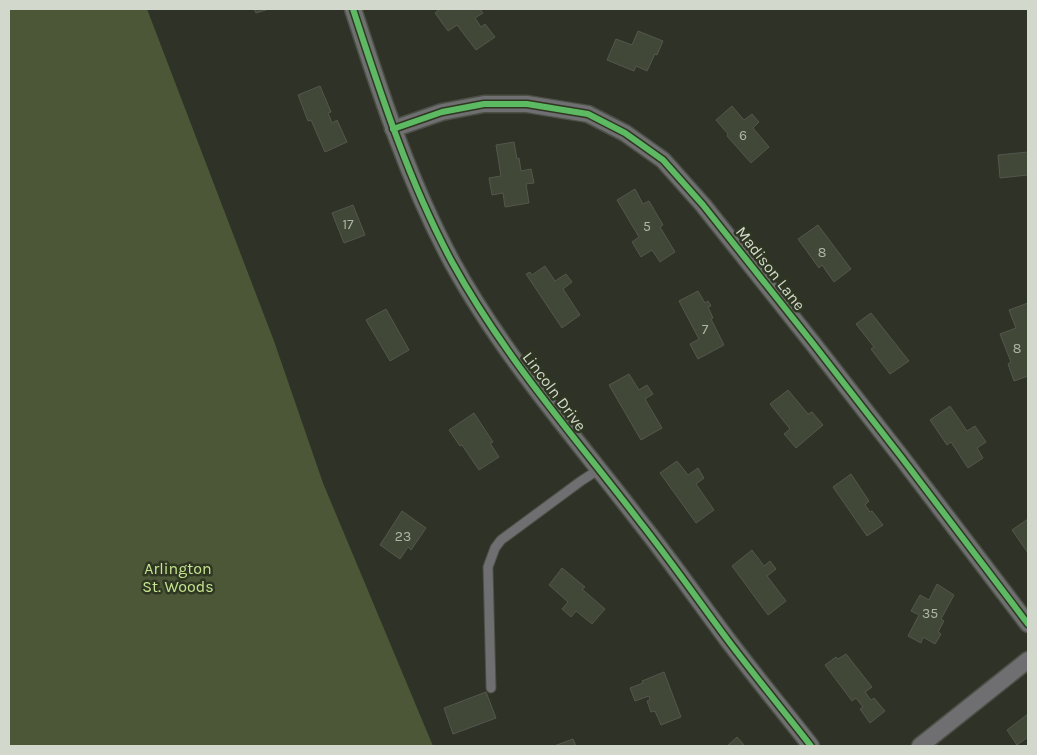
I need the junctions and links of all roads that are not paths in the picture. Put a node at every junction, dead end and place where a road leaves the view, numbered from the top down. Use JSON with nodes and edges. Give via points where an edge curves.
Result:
{"nodes":[{"id":1,"x":353,"y":9,"type":"edge"},
{"id":2,"x":393,"y":130,"type":"junction"},
{"id":3,"x":598,"y":470,"type":"junction"},
{"id":4,"x":1028,"y":624,"type":"edge"},
{"id":5,"x":1028,"y":660,"type":"edge"},
{"id":6,"x":491,"y":688,"type":"dead end"},
{"id":7,"x":811,"y":746,"type":"edge"},
{"id":8,"x":920,"y":746,"type":"edge"}],
"edges":[{"from":1,"to":2,"type":"street","name":"Lincoln Drive"},
{"from":2,"to":3,"type":"street","name":"Lincoln Drive","via":[[432,223],[454,264],[505,348]]},
{"from":2,"to":4,"type":"street","name":"Madison Lane","via":[[442,112],[467,107],[527,104],[588,114],[625,133],[663,160],[703,204],[793,318]]},
{"from":3,"to":6,"type":"lane","via":[[501,540],[495,548],[488,567]]},
{"from":3,"to":7,"type":"street","name":"Lincoln Drive"},
{"from":5,"to":8,"type":"street"}]}
